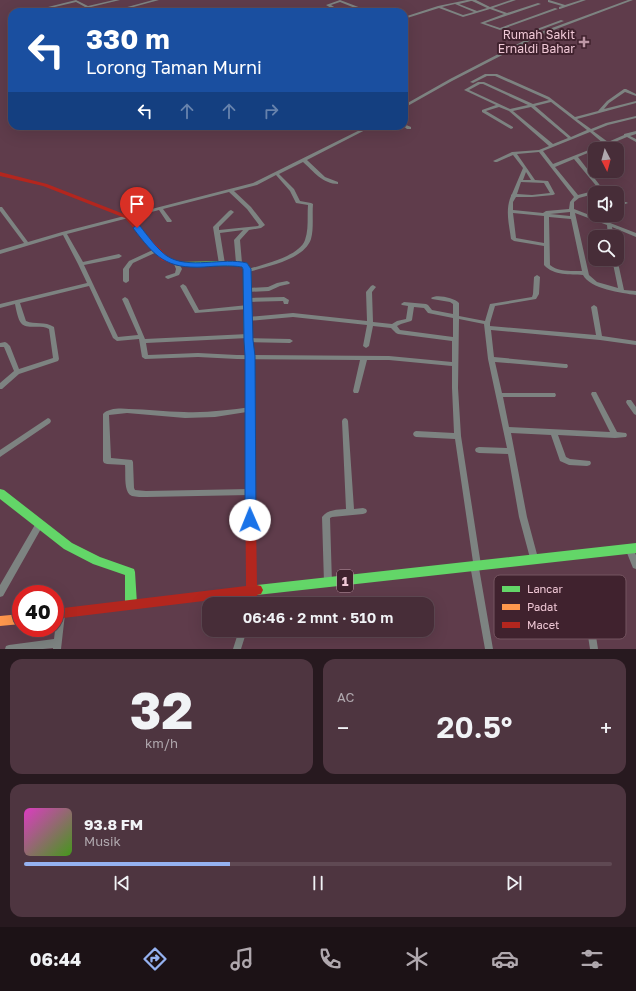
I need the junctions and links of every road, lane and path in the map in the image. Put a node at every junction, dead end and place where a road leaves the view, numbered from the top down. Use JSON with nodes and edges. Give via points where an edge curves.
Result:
{"nodes":[{"id":1,"x":76,"y":0,"type":"edge"},
{"id":2,"x":118,"y":0,"type":"edge"},
{"id":3,"x":158,"y":0,"type":"edge"},
{"id":4,"x":472,"y":0,"type":"edge"},
{"id":5,"x":505,"y":0,"type":"edge"},
{"id":6,"x":514,"y":0,"type":"edge"},
{"id":7,"x":550,"y":0,"type":"edge"},
{"id":8,"x":584,"y":0,"type":"edge"},
{"id":9,"x":622,"y":0,"type":"edge"},
{"id":10,"x":631,"y":0,"type":"edge"},
{"id":11,"x":509,"y":2,"type":"junction"},
{"id":12,"x":543,"y":2,"type":"dead end"},
{"id":13,"x":454,"y":3,"type":"junction"},
{"id":14,"x":539,"y":5,"type":"dead end"},
{"id":15,"x":565,"y":6,"type":"junction"},
{"id":16,"x":88,"y":7,"type":"junction"},
{"id":17,"x":439,"y":7,"type":"junction"},
{"id":18,"x":46,"y":8,"type":"edge"},
{"id":19,"x":85,"y":8,"type":"edge"},
{"id":20,"x":126,"y":8,"type":"edge"},
{"id":21,"x":333,"y":8,"type":"edge"},
{"id":22,"x":358,"y":8,"type":"edge"},
{"id":23,"x":490,"y":8,"type":"junction"},
{"id":24,"x":546,"y":9,"type":"dead end"},
{"id":25,"x":551,"y":11,"type":"junction"},
{"id":26,"x":477,"y":12,"type":"junction"},
{"id":27,"x":507,"y":14,"type":"junction"},
{"id":28,"x":408,"y":17,"type":"edge"},
{"id":29,"x":520,"y":36,"type":"dead end"},
{"id":30,"x":466,"y":90,"type":"junction"},
{"id":31,"x":636,"y":95,"type":"edge"},
{"id":32,"x":614,"y":98,"type":"junction"},
{"id":33,"x":552,"y":101,"type":"junction"},
{"id":34,"x":636,"y":102,"type":"edge"},
{"id":35,"x":408,"y":105,"type":"edge"},
{"id":36,"x":500,"y":105,"type":"junction"},
{"id":37,"x":532,"y":105,"type":"junction"},
{"id":38,"x":628,"y":105,"type":"junction"},
{"id":39,"x":510,"y":110,"type":"junction"},
{"id":40,"x":599,"y":112,"type":"junction"},
{"id":41,"x":636,"y":117,"type":"edge"},
{"id":42,"x":575,"y":118,"type":"junction"},
{"id":43,"x":511,"y":128,"type":"dead end"},
{"id":44,"x":363,"y":130,"type":"edge"},
{"id":45,"x":590,"y":130,"type":"junction"},
{"id":46,"x":636,"y":132,"type":"edge"},
{"id":47,"x":626,"y":135,"type":"junction"},
{"id":48,"x":572,"y":139,"type":"junction"},
{"id":49,"x":636,"y":141,"type":"edge"},
{"id":50,"x":605,"y":142,"type":"edge"},
{"id":51,"x":608,"y":142,"type":"edge"},
{"id":52,"x":552,"y":146,"type":"junction"},
{"id":53,"x":540,"y":151,"type":"junction"},
{"id":54,"x":588,"y":152,"type":"edge"},
{"id":55,"x":514,"y":153,"type":"junction"},
{"id":56,"x":576,"y":158,"type":"junction"},
{"id":57,"x":304,"y":160,"type":"junction"},
{"id":58,"x":495,"y":161,"type":"dead end"},
{"id":59,"x":553,"y":166,"type":"junction"},
{"id":60,"x":525,"y":168,"type":"junction"},
{"id":61,"x":0,"y":174,"type":"edge"},
{"id":62,"x":277,"y":174,"type":"junction"},
{"id":63,"x":519,"y":181,"type":"junction"},
{"id":64,"x":534,"y":181,"type":"junction"},
{"id":65,"x":336,"y":183,"type":"dead end"},
{"id":66,"x":598,"y":186,"type":"edge"},
{"id":67,"x":230,"y":191,"type":"junction"},
{"id":68,"x":588,"y":194,"type":"edge"},
{"id":69,"x":513,"y":195,"type":"junction"},
{"id":70,"x":577,"y":198,"type":"junction"},
{"id":71,"x":0,"y":208,"type":"edge"},
{"id":72,"x":160,"y":208,"type":"junction"},
{"id":73,"x":572,"y":210,"type":"junction"},
{"id":74,"x":510,"y":211,"type":"junction"},
{"id":75,"x":231,"y":212,"type":"dead end"},
{"id":76,"x":545,"y":216,"type":"junction"},
{"id":77,"x":127,"y":217,"type":"junction"},
{"id":78,"x":587,"y":217,"type":"joint"},
{"id":79,"x":573,"y":218,"type":"junction"},
{"id":80,"x":169,"y":221,"type":"dead end"},
{"id":81,"x":609,"y":224,"type":"junction"},
{"id":82,"x":248,"y":228,"type":"junction"},
{"id":83,"x":610,"y":230,"type":"edge"},
{"id":84,"x":217,"y":232,"type":"junction"},
{"id":85,"x":64,"y":233,"type":"junction"},
{"id":86,"x":636,"y":234,"type":"edge"},
{"id":87,"x":26,"y":244,"type":"junction"},
{"id":88,"x":546,"y":245,"type":"junction"},
{"id":89,"x":157,"y":250,"type":"junction"},
{"id":90,"x":0,"y":252,"type":"edge"},
{"id":91,"x":118,"y":256,"type":"dead end"},
{"id":92,"x":239,"y":263,"type":"junction"},
{"id":93,"x":81,"y":264,"type":"junction"},
{"id":94,"x":177,"y":264,"type":"junction"},
{"id":95,"x":222,"y":264,"type":"junction"},
{"id":96,"x":616,"y":266,"type":"edge"},
{"id":97,"x":247,"y":271,"type":"junction"},
{"id":98,"x":584,"y":274,"type":"junction"},
{"id":99,"x":168,"y":277,"type":"dead end"},
{"id":100,"x":537,"y":277,"type":"dead end"},
{"id":101,"x":126,"y":281,"type":"dead end"},
{"id":102,"x":287,"y":283,"type":"dead end"},
{"id":103,"x":91,"y":284,"type":"junction"},
{"id":104,"x":183,"y":286,"type":"dead end"},
{"id":105,"x":373,"y":287,"type":"dead end"},
{"id":106,"x":248,"y":290,"type":"junction"},
{"id":107,"x":620,"y":290,"type":"junction"},
{"id":108,"x":636,"y":293,"type":"edge"},
{"id":109,"x":434,"y":298,"type":"dead end"},
{"id":110,"x":125,"y":299,"type":"dead end"},
{"id":111,"x":16,"y":302,"type":"junction"},
{"id":112,"x":286,"y":303,"type":"dead end"},
{"id":113,"x":248,"y":304,"type":"junction"},
{"id":114,"x":404,"y":304,"type":"dead end"},
{"id":115,"x":411,"y":305,"type":"junction"},
{"id":116,"x":0,"y":306,"type":"edge"},
{"id":117,"x":594,"y":308,"type":"dead end"},
{"id":118,"x":455,"y":316,"type":"junction"},
{"id":119,"x":248,"y":319,"type":"junction"},
{"id":120,"x":370,"y":323,"type":"junction"},
{"id":121,"x":393,"y":326,"type":"junction"},
{"id":122,"x":488,"y":326,"type":"junction"},
{"id":123,"x":600,"y":337,"type":"junction"},
{"id":124,"x":248,"y":338,"type":"junction"},
{"id":125,"x":142,"y":339,"type":"junction"},
{"id":126,"x":454,"y":339,"type":"junction"},
{"id":127,"x":290,"y":341,"type":"dead end"},
{"id":128,"x":636,"y":343,"type":"edge"},
{"id":129,"x":0,"y":345,"type":"edge"},
{"id":130,"x":366,"y":346,"type":"dead end"},
{"id":131,"x":250,"y":356,"type":"junction"},
{"id":132,"x":364,"y":358,"type":"junction"},
{"id":133,"x":491,"y":359,"type":"junction"},
{"id":134,"x":454,"y":364,"type":"junction"},
{"id":135,"x":565,"y":366,"type":"dead end"},
{"id":136,"x":17,"y":372,"type":"junction"},
{"id":137,"x":0,"y":387,"type":"edge"},
{"id":138,"x":356,"y":391,"type":"dead end"},
{"id":139,"x":594,"y":394,"type":"dead end"},
{"id":140,"x":499,"y":395,"type":"junction"},
{"id":141,"x":553,"y":395,"type":"dead end"},
{"id":142,"x":629,"y":402,"type":"dead end"},
{"id":143,"x":251,"y":409,"type":"junction"},
{"id":144,"x":636,"y":412,"type":"edge"},
{"id":145,"x":48,"y":421,"type":"dead end"},
{"id":146,"x":345,"y":421,"type":"dead end"},
{"id":147,"x":507,"y":430,"type":"junction"},
{"id":148,"x":554,"y":432,"type":"junction"},
{"id":149,"x":416,"y":434,"type":"dead end"},
{"id":150,"x":615,"y":435,"type":"junction"},
{"id":151,"x":624,"y":435,"type":"dead end"},
{"id":152,"x":458,"y":436,"type":"junction"},
{"id":153,"x":479,"y":450,"type":"dead end"},
{"id":154,"x":511,"y":450,"type":"junction"},
{"id":155,"x":0,"y":454,"type":"edge"},
{"id":156,"x":587,"y":463,"type":"dead end"},
{"id":157,"x":250,"y":492,"type":"junction"},
{"id":158,"x":0,"y":493,"type":"edge"},
{"id":159,"x":363,"y":511,"type":"dead end"},
{"id":160,"x":350,"y":512,"type":"junction"},
{"id":161,"x":39,"y":525,"type":"junction"},
{"id":162,"x":633,"y":548,"type":"edge"},
{"id":163,"x":534,"y":558,"type":"junction"},
{"id":164,"x":475,"y":565,"type":"junction"},
{"id":165,"x":636,"y":565,"type":"edge"},
{"id":166,"x":328,"y":583,"type":"junction"},
{"id":167,"x":252,"y":591,"type":"junction"},
{"id":168,"x":0,"y":592,"type":"edge"},
{"id":169,"x":251,"y":597,"type":"edge"},
{"id":170,"x":130,"y":604,"type":"junction"},
{"id":171,"x":64,"y":613,"type":"edge"},
{"id":172,"x":12,"y":620,"type":"edge"},
{"id":173,"x":0,"y":621,"type":"edge"},
{"id":174,"x":241,"y":637,"type":"edge"},
{"id":175,"x":592,"y":639,"type":"edge"},
{"id":176,"x":57,"y":646,"type":"edge"},
{"id":177,"x":10,"y":649,"type":"edge"},
{"id":178,"x":237,"y":649,"type":"edge"},
{"id":179,"x":489,"y":649,"type":"edge"},
{"id":180,"x":594,"y":649,"type":"edge"}],
"edges":[{"from":1,"to":16,"type":"street"},
{"from":1,"to":18,"type":"street"},
{"from":2,"to":16,"type":"street"},
{"from":3,"to":20,"type":"street"},
{"from":4,"to":13,"type":"street"},
{"from":4,"to":23,"type":"street"},
{"from":5,"to":11,"type":"street"},
{"from":6,"to":11,"type":"street"},
{"from":7,"to":12,"type":"street"},
{"from":7,"to":15,"type":"street"},
{"from":8,"to":15,"type":"street"},
{"from":9,"to":29,"type":"street"},
{"from":10,"to":35,"type":"street","via":[[542,33]]},
{"from":11,"to":23,"type":"street"},
{"from":13,"to":17,"type":"street"},
{"from":13,"to":26,"type":"street"},
{"from":14,"to":27,"type":"street"},
{"from":15,"to":25,"type":"street"},
{"from":16,"to":19,"type":"street"},
{"from":17,"to":26,"type":"street","via":[[461,16]]},
{"from":17,"to":28,"type":"street"},
{"from":21,"to":22,"type":"street","via":[[328,5],[340,1]]},
{"from":23,"to":26,"type":"street"},
{"from":23,"to":27,"type":"street"},
{"from":24,"to":25,"type":"street"},
{"from":25,"to":27,"type":"street","via":[[500,29],[482,23]]},
{"from":30,"to":33,"type":"street","via":[[464,87],[471,82],[492,74]]},
{"from":30,"to":36,"type":"street"},
{"from":30,"to":37,"type":"street","via":[[484,83]]},
{"from":31,"to":32,"type":"street","via":[[625,90]]},
{"from":32,"to":38,"type":"street"},
{"from":32,"to":40,"type":"street"},
{"from":33,"to":37,"type":"street"},
{"from":33,"to":42,"type":"street"},
{"from":34,"to":38,"type":"street"},
{"from":36,"to":39,"type":"street"},
{"from":36,"to":43,"type":"street","via":[[482,112]]},
{"from":37,"to":39,"type":"street"},
{"from":37,"to":48,"type":"street"},
{"from":38,"to":40,"type":"street"},
{"from":39,"to":52,"type":"street"},
{"from":40,"to":42,"type":"street"},
{"from":41,"to":45,"type":"street"},
{"from":42,"to":45,"type":"street"},
{"from":44,"to":57,"type":"street"},
{"from":45,"to":48,"type":"street"},
{"from":45,"to":50,"type":"street"},
{"from":46,"to":47,"type":"street"},
{"from":47,"to":49,"type":"street"},
{"from":47,"to":51,"type":"street"},
{"from":48,"to":52,"type":"street"},
{"from":52,"to":53,"type":"street"},
{"from":53,"to":55,"type":"street"},
{"from":53,"to":59,"type":"street"},
{"from":54,"to":56,"type":"street"},
{"from":55,"to":58,"type":"street"},
{"from":55,"to":60,"type":"street"},
{"from":56,"to":59,"type":"street"},
{"from":56,"to":66,"type":"street"},
{"from":57,"to":62,"type":"street"},
{"from":57,"to":65,"type":"street","via":[[323,178]]},
{"from":59,"to":70,"type":"street"},
{"from":60,"to":63,"type":"street"},
{"from":60,"to":64,"type":"street"},
{"from":61,"to":77,"type":"main road","via":[[45,184]]},
{"from":62,"to":67,"type":"street"},
{"from":62,"to":97,"type":"street","via":[[292,190],[298,202],[311,204],[307,244],[285,258]]},
{"from":63,"to":64,"type":"street"},
{"from":63,"to":69,"type":"street"},
{"from":64,"to":69,"type":"street","via":[[546,182],[553,194]]},
{"from":67,"to":72,"type":"street"},
{"from":67,"to":82,"type":"street","via":[[249,208],[262,225]]},
{"from":68,"to":70,"type":"street"},
{"from":69,"to":74,"type":"street"},
{"from":70,"to":73,"type":"street","via":[[572,202]]},
{"from":71,"to":87,"type":"street"},
{"from":72,"to":77,"type":"street"},
{"from":72,"to":80,"type":"street"},
{"from":73,"to":76,"type":"street","via":[[549,212]]},
{"from":73,"to":78,"type":"street"},
{"from":73,"to":79,"type":"street"},
{"from":74,"to":76,"type":"street"},
{"from":74,"to":88,"type":"street","via":[[514,239]]},
{"from":75,"to":84,"type":"street","via":[[218,224]]},
{"from":76,"to":79,"type":"street"},
{"from":76,"to":88,"type":"street"},
{"from":77,"to":85,"type":"street"},
{"from":77,"to":89,"type":"main road"},
{"from":78,"to":81,"type":"street"},
{"from":79,"to":98,"type":"street"},
{"from":81,"to":83,"type":"street"},
{"from":81,"to":86,"type":"street"},
{"from":82,"to":84,"type":"street"},
{"from":82,"to":92,"type":"street","via":[[237,240]]},
{"from":84,"to":95,"type":"street"},
{"from":85,"to":87,"type":"street"},
{"from":85,"to":93,"type":"street"},
{"from":87,"to":90,"type":"street"},
{"from":88,"to":98,"type":"street","via":[[549,268]]},
{"from":89,"to":94,"type":"main road","via":[[164,258]]},
{"from":89,"to":101,"type":"street","via":[[134,259],[126,268]]},
{"from":91,"to":93,"type":"street"},
{"from":92,"to":95,"type":"main road"},
{"from":92,"to":97,"type":"main road","via":[[244,265]]},
{"from":93,"to":103,"type":"street"},
{"from":94,"to":95,"type":"main road"},
{"from":94,"to":99,"type":"street","via":[[177,274]]},
{"from":96,"to":107,"type":"street"},
{"from":97,"to":106,"type":"main road"},
{"from":98,"to":107,"type":"street","via":[[597,284]]},
{"from":100,"to":122,"type":"street","via":[[534,298],[492,305]]},
{"from":102,"to":106,"type":"street","via":[[269,289]]},
{"from":103,"to":111,"type":"street"},
{"from":103,"to":125,"type":"street","via":[[115,337],[124,340]]},
{"from":104,"to":113,"type":"street","via":[[198,312]]},
{"from":105,"to":120,"type":"street","via":[[369,292]]},
{"from":106,"to":113,"type":"main road"},
{"from":107,"to":108,"type":"street"},
{"from":109,"to":118,"type":"street","via":[[454,301]]},
{"from":110,"to":125,"type":"street"},
{"from":111,"to":116,"type":"street"},
{"from":111,"to":136,"type":"street","via":[[23,322],[52,328],[56,359]]},
{"from":112,"to":113,"type":"street","via":[[284,299]]},
{"from":113,"to":119,"type":"main road"},
{"from":114,"to":115,"type":"street"},
{"from":115,"to":118,"type":"street","via":[[426,306],[430,312]]},
{"from":115,"to":121,"type":"street","via":[[409,320]]},
{"from":117,"to":123,"type":"street"},
{"from":118,"to":122,"type":"street"},
{"from":118,"to":126,"type":"street"},
{"from":119,"to":120,"type":"street","via":[[293,315]]},
{"from":119,"to":124,"type":"main road"},
{"from":120,"to":121,"type":"street"},
{"from":120,"to":130,"type":"street"},
{"from":121,"to":126,"type":"street","via":[[398,332]]},
{"from":122,"to":123,"type":"street","via":[[528,333]]},
{"from":122,"to":133,"type":"street"},
{"from":123,"to":128,"type":"street"},
{"from":124,"to":125,"type":"street"},
{"from":124,"to":127,"type":"street"},
{"from":124,"to":131,"type":"main road"},
{"from":125,"to":131,"type":"street","via":[[145,357]]},
{"from":126,"to":134,"type":"street"},
{"from":129,"to":136,"type":"street","via":[[7,346]]},
{"from":131,"to":132,"type":"street"},
{"from":131,"to":143,"type":"main road"},
{"from":132,"to":134,"type":"street"},
{"from":132,"to":138,"type":"street"},
{"from":133,"to":135,"type":"street"},
{"from":133,"to":140,"type":"street"},
{"from":134,"to":152,"type":"street"},
{"from":136,"to":137,"type":"street"},
{"from":139,"to":150,"type":"street"},
{"from":140,"to":141,"type":"street"},
{"from":140,"to":147,"type":"street"},
{"from":142,"to":144,"type":"street"},
{"from":143,"to":157,"type":"main road"},
{"from":143,"to":157,"type":"street","via":[[215,414],[106,414],[107,461],[129,462],[130,489],[134,493]]},
{"from":145,"to":155,"type":"street"},
{"from":146,"to":160,"type":"street"},
{"from":147,"to":148,"type":"street"},
{"from":147,"to":154,"type":"street"},
{"from":148,"to":150,"type":"street"},
{"from":148,"to":156,"type":"street","via":[[562,459]]},
{"from":149,"to":152,"type":"street"},
{"from":150,"to":151,"type":"street"},
{"from":152,"to":164,"type":"street"},
{"from":153,"to":154,"type":"street"},
{"from":154,"to":163,"type":"street","via":[[523,518]]},
{"from":157,"to":167,"type":"main road"},
{"from":158,"to":161,"type":"main road"},
{"from":159,"to":160,"type":"street"},
{"from":160,"to":166,"type":"street","via":[[330,514],[326,517]]},
{"from":161,"to":168,"type":"street"},
{"from":161,"to":170,"type":"main road","via":[[79,553],[130,572]]},
{"from":162,"to":163,"type":"main road","number":"1"},
{"from":162,"to":165,"type":"street"},
{"from":163,"to":164,"type":"main road","number":"1"},
{"from":164,"to":166,"type":"main road","number":"1"},
{"from":164,"to":179,"type":"street"},
{"from":166,"to":167,"type":"main road","number":"1"},
{"from":167,"to":169,"type":"main road"},
{"from":167,"to":170,"type":"main road","number":"1"},
{"from":170,"to":171,"type":"main road","number":"1"},
{"from":172,"to":173,"type":"main road"},
{"from":174,"to":178,"type":"street"},
{"from":175,"to":180,"type":"street"},
{"from":176,"to":177,"type":"street"}]}
